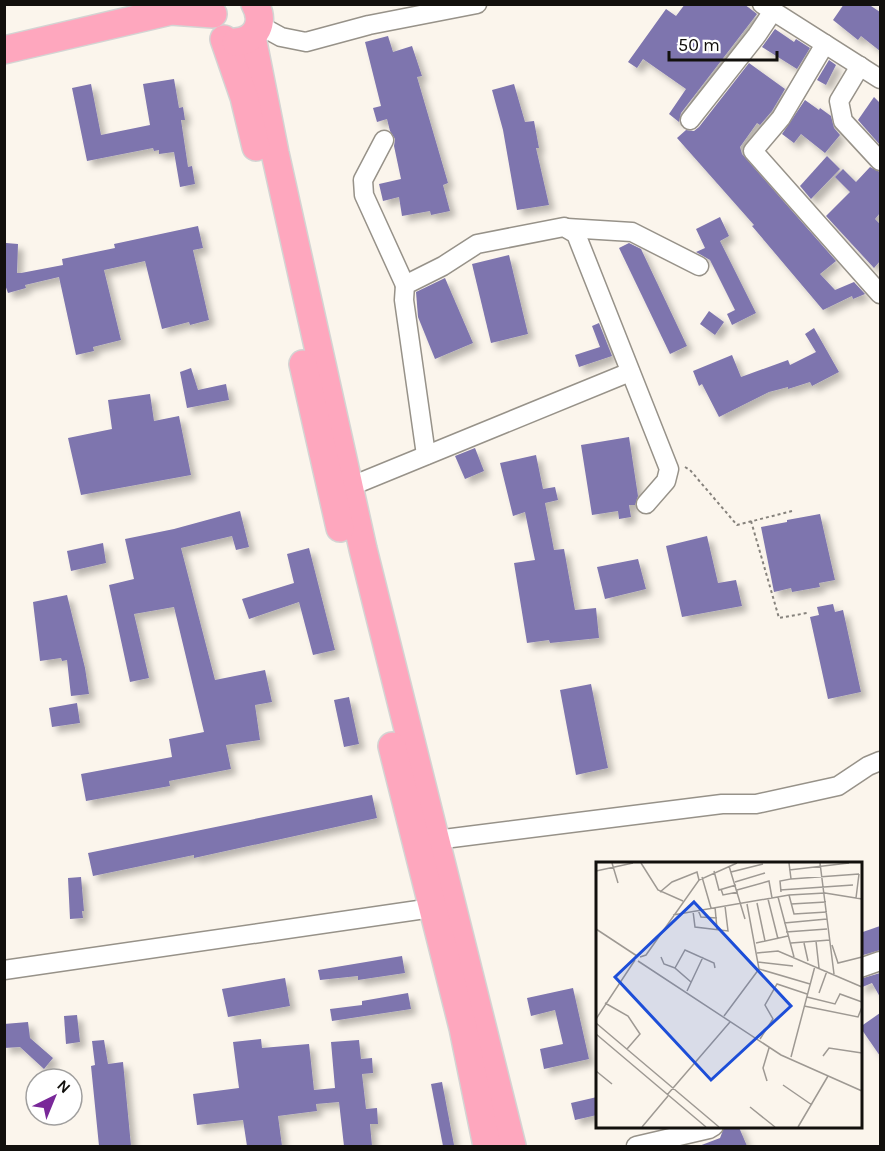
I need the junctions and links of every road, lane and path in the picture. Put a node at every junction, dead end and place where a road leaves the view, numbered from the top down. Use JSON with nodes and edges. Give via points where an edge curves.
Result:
{"nodes":[{"id":1,"x":477,"y":4,"type":"edge"},
{"id":2,"x":767,"y":8,"type":"edge"},
{"id":3,"x":215,"y":9,"type":"edge"},
{"id":4,"x":255,"y":22,"type":"edge"},
{"id":5,"x":224,"y":39,"type":"junction"},
{"id":6,"x":825,"y":44,"type":"junction"},
{"id":7,"x":4,"y":50,"type":"edge"},
{"id":8,"x":860,"y":66,"type":"junction"},
{"id":9,"x":880,"y":79,"type":"edge"},
{"id":10,"x":690,"y":120,"type":"dead end"},
{"id":11,"x":384,"y":140,"type":"dead end"},
{"id":12,"x":880,"y":161,"type":"edge"},
{"id":13,"x":567,"y":228,"type":"junction"},
{"id":14,"x":699,"y":266,"type":"dead end"},
{"id":15,"x":878,"y":284,"type":"edge"},
{"id":16,"x":405,"y":285,"type":"junction"},
{"id":17,"x":630,"y":372,"type":"junction"},
{"id":18,"x":662,"y":452,"type":"junction"},
{"id":19,"x":426,"y":455,"type":"junction"},
{"id":20,"x":350,"y":487,"type":"junction"},
{"id":21,"x":646,"y":504,"type":"dead end"},
{"id":22,"x":792,"y":511,"type":"dead end"},
{"id":23,"x":752,"y":521,"type":"junction"},
{"id":24,"x":807,"y":613,"type":"dead end"},
{"id":25,"x":880,"y":761,"type":"edge"},
{"id":26,"x":436,"y":840,"type":"junction"},
{"id":27,"x":432,"y":908,"type":"junction"},
{"id":28,"x":880,"y":961,"type":"edge"},
{"id":29,"x":861,"y":968,"type":"edge"},
{"id":30,"x":4,"y":970,"type":"edge"},
{"id":31,"x":712,"y":1127,"type":"edge"},
{"id":32,"x":487,"y":1146,"type":"edge"},
{"id":33,"x":512,"y":1146,"type":"edge"},
{"id":34,"x":636,"y":1146,"type":"edge"}],
"edges":[{"from":1,"to":4,"type":"street","via":[[306,42],[281,37]]},
{"from":2,"to":6,"type":"street"},
{"from":2,"to":10,"type":"street","via":[[757,36]]},
{"from":3,"to":5,"type":"main road","via":[[215,29]]},
{"from":3,"to":7,"type":"main road","via":[[171,11]]},
{"from":4,"to":5,"type":"main road","via":[[240,42]]},
{"from":4,"to":20,"type":"main road","via":[[275,153]]},
{"from":5,"to":27,"type":"main road","via":[[249,117],[323,459]]},
{"from":6,"to":8,"type":"street"},
{"from":6,"to":15,"type":"street","via":[[781,118],[753,151]]},
{"from":8,"to":9,"type":"street"},
{"from":8,"to":12,"type":"street","via":[[839,100],[840,114]]},
{"from":11,"to":16,"type":"street","via":[[363,180],[364,195]]},
{"from":13,"to":14,"type":"street","via":[[632,232]]},
{"from":13,"to":16,"type":"street","via":[[477,244]]},
{"from":13,"to":17,"type":"street","via":[[576,234]]},
{"from":16,"to":19,"type":"street"},
{"from":17,"to":18,"type":"street"},
{"from":17,"to":19,"type":"street"},
{"from":18,"to":21,"type":"street","via":[[669,475]]},
{"from":18,"to":23,"type":"path","via":[[690,470],[737,525]]},
{"from":19,"to":20,"type":"street"},
{"from":20,"to":26,"type":"main road"},
{"from":22,"to":23,"type":"path"},
{"from":23,"to":24,"type":"path","via":[[779,618]]},
{"from":25,"to":26,"type":"street","via":[[838,786],[756,804],[722,804]]},
{"from":26,"to":33,"type":"main road"},
{"from":27,"to":30,"type":"street"},
{"from":27,"to":32,"type":"main road","via":[[463,1028]]},
{"from":28,"to":29,"type":"street"},
{"from":31,"to":34,"type":"street"}]}
